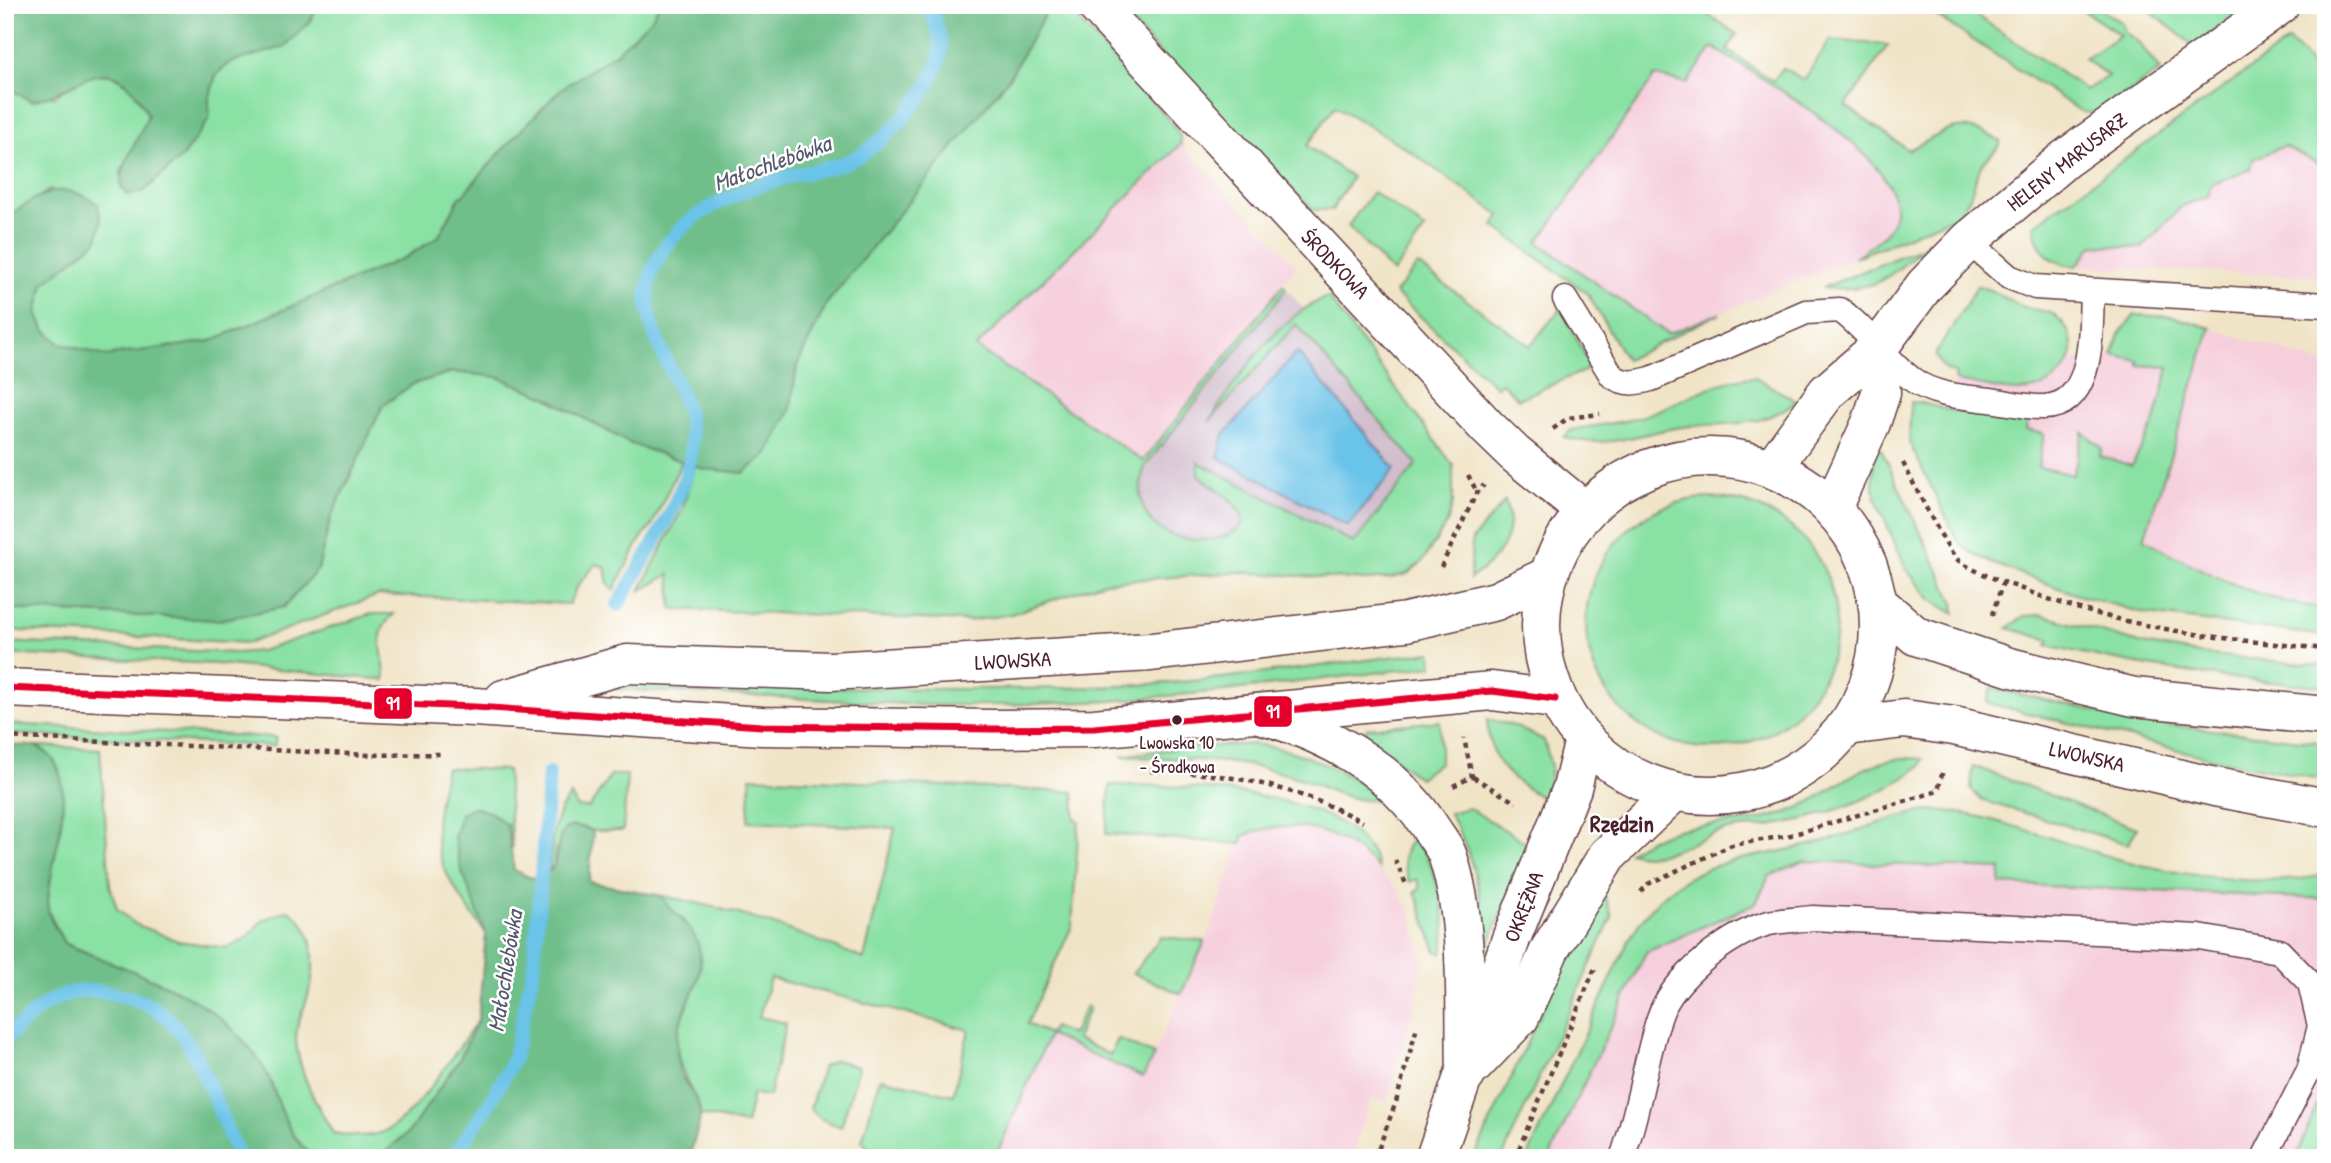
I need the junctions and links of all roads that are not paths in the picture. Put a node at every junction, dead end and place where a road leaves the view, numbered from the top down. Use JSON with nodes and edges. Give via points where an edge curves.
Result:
{"nodes":[{"id":1,"x":1096,"y":5,"type":"edge"},
{"id":2,"x":2280,"y":5,"type":"edge"},
{"id":3,"x":1968,"y":240,"type":"junction"},
{"id":4,"x":2092,"y":292,"type":"junction"},
{"id":5,"x":1565,"y":299,"type":"dead end"},
{"id":6,"x":2326,"y":305,"type":"edge"},
{"id":7,"x":1879,"y":347,"type":"junction"},
{"id":8,"x":1772,"y":468,"type":"junction"},
{"id":9,"x":1832,"y":508,"type":"junction"},
{"id":10,"x":1585,"y":511,"type":"junction"},
{"id":11,"x":1548,"y":576,"type":"junction"},
{"id":12,"x":1878,"y":603,"type":"junction"},
{"id":13,"x":5,"y":688,"type":"edge"},
{"id":14,"x":1555,"y":699,"type":"junction"},
{"id":15,"x":475,"y":707,"type":"junction"},
{"id":16,"x":1259,"y":714,"type":"junction"},
{"id":17,"x":2326,"y":716,"type":"edge"},
{"id":18,"x":1847,"y":726,"type":"junction"},
{"id":19,"x":1584,"y":740,"type":"junction"},
{"id":20,"x":1674,"y":792,"type":"junction"},
{"id":21,"x":2326,"y":808,"type":"edge"},
{"id":22,"x":1466,"y":1075,"type":"junction"},
{"id":23,"x":1435,"y":1158,"type":"edge"},
{"id":24,"x":1622,"y":1158,"type":"edge"},
{"id":25,"x":2264,"y":1158,"type":"edge"}],
"edges":[{"from":1,"to":10,"type":"main road","name":"ŚRODKOWA","via":[[1514,454]]},
{"from":2,"to":3,"type":"main road","name":"HELENY MARUSARZ","via":[[2066,159]]},
{"from":3,"to":4,"type":"lane","via":[[2009,277],[2035,287]]},
{"from":3,"to":7,"type":"main road","name":"HELENY MARUSARZ","via":[[1925,285]]},
{"from":4,"to":6,"type":"lane"},
{"from":4,"to":7,"type":"lane","via":[[2085,372],[2073,394],[2057,404],[2043,407],[1948,394],[1915,382]]},
{"from":5,"to":7,"type":"lane","via":[[1612,376],[1632,384],[1806,312],[1840,310]]},
{"from":7,"to":8,"type":"main road","name":"HELENY MARUSARZ","via":[[1827,392]]},
{"from":7,"to":9,"type":"main road","via":[[1881,393]]},
{"from":8,"to":9,"type":"main road","via":[[1804,485]]},
{"from":8,"to":10,"type":"main road","via":[[1728,458],[1683,459],[1639,472]]},
{"from":9,"to":12,"type":"main road","via":[[1854,536]]},
{"from":10,"to":11,"type":"main road","via":[[1560,546]]},
{"from":11,"to":14,"type":"main road","via":[[1540,640]]},
{"from":11,"to":15,"type":"main road","name":"LWOWSKA","via":[[1496,601],[1406,622],[1151,652],[831,671],[627,664]]},
{"from":12,"to":17,"type":"main road","via":[[1916,636],[2009,667],[2134,697]]},
{"from":12,"to":18,"type":"main road","via":[[1879,646],[1871,677]]},
{"from":13,"to":15,"type":"main road","name":"LWOWSKA"},
{"from":14,"to":16,"type":"main road","name":"LWOWSKA","via":[[1492,691]]},
{"from":14,"to":19,"type":"main road"},
{"from":15,"to":16,"type":"main road","name":"LWOWSKA","via":[[762,726],[993,729],[1094,728]]},
{"from":16,"to":22,"type":"main road","via":[[1325,736],[1357,755],[1415,804],[1448,855],[1462,934]]},
{"from":18,"to":20,"type":"main road","via":[[1813,761],[1770,785],[1723,795]]},
{"from":18,"to":21,"type":"main road","name":"LWOWSKA","via":[[1904,719],[1954,726]]},
{"from":19,"to":20,"type":"main road","via":[[1605,760],[1638,780]]},
{"from":19,"to":22,"type":"main road","name":"OKRĘŻNA","via":[[1572,788],[1511,939]]},
{"from":20,"to":22,"type":"main road","name":"OKRĘŻNA","via":[[1607,856],[1550,949],[1520,1017]]},
{"from":22,"to":23,"type":"main road","name":"OKRĘŻNA"},
{"from":24,"to":25,"type":"lane","via":[[1635,1124],[1659,1016],[1674,986],[1709,953],[1767,924],[1812,918],[2200,937],[2279,951],[2310,983],[2320,1026],[2309,1070]]}]}
